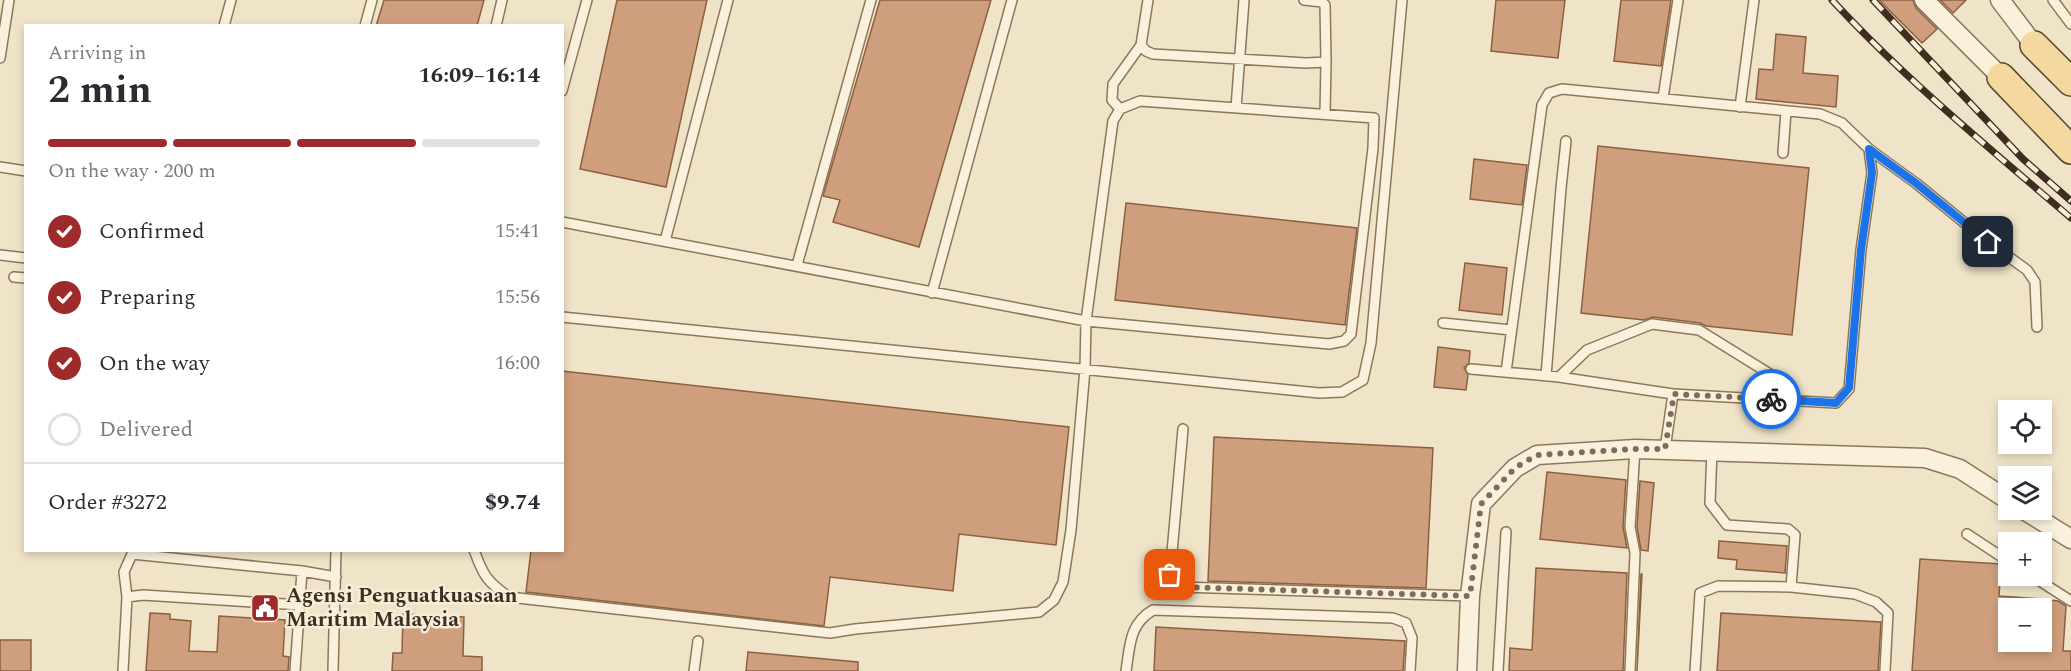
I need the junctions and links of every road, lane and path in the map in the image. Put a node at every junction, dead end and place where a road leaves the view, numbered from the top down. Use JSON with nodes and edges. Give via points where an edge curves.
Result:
{"nodes":[{"id":1,"x":9,"y":0,"type":"edge"},
{"id":2,"x":231,"y":0,"type":"edge"},
{"id":3,"x":372,"y":0,"type":"edge"},
{"id":4,"x":502,"y":0,"type":"edge"},
{"id":5,"x":587,"y":0,"type":"edge"},
{"id":6,"x":728,"y":0,"type":"edge"},
{"id":7,"x":871,"y":0,"type":"edge"},
{"id":8,"x":1012,"y":0,"type":"edge"},
{"id":9,"x":1148,"y":0,"type":"edge"},
{"id":10,"x":1244,"y":0,"type":"edge"},
{"id":11,"x":1304,"y":0,"type":"edge"},
{"id":12,"x":1402,"y":0,"type":"edge"},
{"id":13,"x":1678,"y":0,"type":"edge"},
{"id":14,"x":1754,"y":0,"type":"edge"},
{"id":15,"x":1924,"y":0,"type":"edge"},
{"id":16,"x":2000,"y":0,"type":"edge"},
{"id":17,"x":2053,"y":0,"type":"edge"},
{"id":18,"x":225,"y":24,"type":"edge"},
{"id":19,"x":366,"y":24,"type":"edge"},
{"id":20,"x":496,"y":24,"type":"edge"},
{"id":21,"x":2071,"y":24,"type":"edge"},
{"id":22,"x":1141,"y":45,"type":"junction"},
{"id":23,"x":2034,"y":45,"type":"joint"},
{"id":24,"x":0,"y":58,"type":"edge"},
{"id":25,"x":1240,"y":58,"type":"junction"},
{"id":26,"x":1326,"y":62,"type":"junction"},
{"id":27,"x":2001,"y":77,"type":"joint"},
{"id":28,"x":2071,"y":82,"type":"edge"},
{"id":29,"x":564,"y":84,"type":"edge"},
{"id":30,"x":1663,"y":98,"type":"junction"},
{"id":31,"x":1740,"y":107,"type":"junction"},
{"id":32,"x":1120,"y":108,"type":"junction"},
{"id":33,"x":1236,"y":108,"type":"junction"},
{"id":34,"x":1786,"y":111,"type":"junction"},
{"id":35,"x":1325,"y":114,"type":"junction"},
{"id":36,"x":1566,"y":141,"type":"dead end"},
{"id":37,"x":1869,"y":149,"type":"junction"},
{"id":38,"x":2071,"y":150,"type":"edge"},
{"id":39,"x":1783,"y":153,"type":"dead end"},
{"id":40,"x":0,"y":167,"type":"edge"},
{"id":41,"x":24,"y":171,"type":"edge"},
{"id":42,"x":564,"y":222,"type":"edge"},
{"id":43,"x":665,"y":241,"type":"junction"},
{"id":44,"x":0,"y":255,"type":"edge"},
{"id":45,"x":24,"y":258,"type":"edge"},
{"id":46,"x":796,"y":265,"type":"junction"},
{"id":47,"x":14,"y":277,"type":"dead end"},
{"id":48,"x":24,"y":278,"type":"edge"},
{"id":49,"x":932,"y":293,"type":"junction"},
{"id":50,"x":564,"y":317,"type":"edge"},
{"id":51,"x":1086,"y":321,"type":"junction"},
{"id":52,"x":1443,"y":323,"type":"dead end"},
{"id":53,"x":2037,"y":327,"type":"dead end"},
{"id":54,"x":1510,"y":330,"type":"junction"},
{"id":55,"x":1085,"y":369,"type":"junction"},
{"id":56,"x":1471,"y":369,"type":"dead end"},
{"id":57,"x":1506,"y":372,"type":"junction"},
{"id":58,"x":1546,"y":376,"type":"junction"},
{"id":59,"x":1559,"y":377,"type":"junction"},
{"id":60,"x":1674,"y":394,"type":"junction"},
{"id":61,"x":1792,"y":400,"type":"junction"},
{"id":62,"x":1183,"y":429,"type":"dead end"},
{"id":63,"x":1635,"y":449,"type":"junction"},
{"id":64,"x":1665,"y":449,"type":"junction"},
{"id":65,"x":1712,"y":450,"type":"junction"},
{"id":66,"x":1998,"y":494,"type":"edge"},
{"id":67,"x":2040,"y":520,"type":"edge"},
{"id":68,"x":1506,"y":532,"type":"dead end"},
{"id":69,"x":1967,"y":534,"type":"dead end"},
{"id":70,"x":2071,"y":539,"type":"edge"},
{"id":71,"x":336,"y":552,"type":"edge"},
{"id":72,"x":475,"y":552,"type":"edge"},
{"id":73,"x":1998,"y":554,"type":"edge"},
{"id":74,"x":302,"y":571,"type":"junction"},
{"id":75,"x":336,"y":577,"type":"junction"},
{"id":76,"x":2048,"y":586,"type":"edge"},
{"id":77,"x":1791,"y":587,"type":"junction"},
{"id":78,"x":1470,"y":596,"type":"junction"},
{"id":79,"x":127,"y":597,"type":"junction"},
{"id":80,"x":2071,"y":601,"type":"edge"},
{"id":81,"x":300,"y":605,"type":"junction"},
{"id":82,"x":698,"y":641,"type":"dead end"},
{"id":83,"x":123,"y":671,"type":"edge"},
{"id":84,"x":295,"y":671,"type":"edge"},
{"id":85,"x":333,"y":671,"type":"edge"},
{"id":86,"x":694,"y":671,"type":"edge"},
{"id":87,"x":1126,"y":671,"type":"edge"},
{"id":88,"x":1410,"y":671,"type":"edge"},
{"id":89,"x":1467,"y":671,"type":"edge"},
{"id":90,"x":1498,"y":671,"type":"edge"},
{"id":91,"x":1630,"y":671,"type":"edge"},
{"id":92,"x":1695,"y":671,"type":"edge"},
{"id":93,"x":1885,"y":671,"type":"edge"}],
"edges":[{"from":1,"to":24,"type":"lane"},
{"from":2,"to":18,"type":"lane"},
{"from":3,"to":19,"type":"lane"},
{"from":4,"to":20,"type":"lane"},
{"from":5,"to":29,"type":"lane"},
{"from":6,"to":43,"type":"lane"},
{"from":7,"to":46,"type":"lane"},
{"from":8,"to":49,"type":"lane"},
{"from":9,"to":22,"type":"lane"},
{"from":10,"to":25,"type":"lane"},
{"from":11,"to":26,"type":"lane","via":[[1325,5]]},
{"from":12,"to":55,"type":"lane","via":[[1371,343],[1363,380],[1342,392],[1319,393]]},
{"from":13,"to":30,"type":"lane"},
{"from":14,"to":31,"type":"lane"},
{"from":15,"to":27,"type":"street"},
{"from":16,"to":23,"type":"street"},
{"from":17,"to":21,"type":"lane"},
{"from":22,"to":25,"type":"lane","via":[[1153,54]]},
{"from":22,"to":32,"type":"lane","via":[[1113,84],[1112,100]]},
{"from":23,"to":28,"type":"main road"},
{"from":25,"to":26,"type":"lane"},
{"from":25,"to":33,"type":"lane"},
{"from":26,"to":35,"type":"lane"},
{"from":27,"to":38,"type":"main road"},
{"from":30,"to":31,"type":"lane"},
{"from":30,"to":54,"type":"lane","via":[[1562,89],[1549,93],[1542,105]]},
{"from":31,"to":34,"type":"lane"},
{"from":32,"to":33,"type":"lane","via":[[1140,101]]},
{"from":32,"to":51,"type":"lane","via":[[1113,121]]},
{"from":33,"to":35,"type":"lane"},
{"from":34,"to":37,"type":"lane","via":[[1820,114],[1842,123]]},
{"from":34,"to":39,"type":"lane"},
{"from":35,"to":51,"type":"lane","via":[[1374,118],[1351,334],[1344,341],[1329,344]]},
{"from":36,"to":58,"type":"lane"},
{"from":37,"to":53,"type":"lane","via":[[2027,270],[2035,282]]},
{"from":37,"to":61,"type":"lane","via":[[1872,173],[1849,388],[1836,403]]},
{"from":40,"to":41,"type":"lane"},
{"from":42,"to":43,"type":"lane"},
{"from":43,"to":46,"type":"lane"},
{"from":44,"to":45,"type":"lane"},
{"from":46,"to":49,"type":"lane"},
{"from":47,"to":48,"type":"lane"},
{"from":49,"to":51,"type":"lane"},
{"from":50,"to":55,"type":"lane"},
{"from":51,"to":55,"type":"lane"},
{"from":52,"to":54,"type":"lane"},
{"from":54,"to":57,"type":"lane"},
{"from":55,"to":72,"type":"lane","via":[[1063,582],[1054,600],[1039,612],[830,633],[509,597],[483,574]]},
{"from":56,"to":57,"type":"lane"},
{"from":57,"to":58,"type":"lane"},
{"from":58,"to":59,"type":"lane"},
{"from":59,"to":60,"type":"lane"},
{"from":59,"to":61,"type":"lane","via":[[1587,350],[1652,324],[1699,330],[1786,384]]},
{"from":60,"to":61,"type":"lane"},
{"from":60,"to":64,"type":"lane"},
{"from":62,"to":78,"type":"lane","via":[[1170,575],[1180,587]]},
{"from":63,"to":64,"type":"street"},
{"from":63,"to":78,"type":"street","via":[[1537,455],[1515,468],[1481,504]]},
{"from":63,"to":91,"type":"lane","via":[[1630,527],[1635,553]]},
{"from":64,"to":65,"type":"street"},
{"from":65,"to":66,"type":"street","via":[[1925,458],[1959,470]]},
{"from":65,"to":77,"type":"lane","via":[[1710,503],[1727,525],[1788,529],[1795,535]]},
{"from":67,"to":70,"type":"street"},
{"from":68,"to":90,"type":"lane"},
{"from":69,"to":73,"type":"lane"},
{"from":71,"to":75,"type":"lane"},
{"from":74,"to":75,"type":"lane"},
{"from":74,"to":79,"type":"lane","via":[[132,554],[124,572]]},
{"from":74,"to":81,"type":"lane"},
{"from":75,"to":85,"type":"lane"},
{"from":76,"to":80,"type":"lane"},
{"from":77,"to":92,"type":"lane","via":[[1718,586],[1700,592]]},
{"from":77,"to":93,"type":"lane","via":[[1855,594],[1876,602],[1888,613]]},
{"from":78,"to":89,"type":"street"},
{"from":79,"to":81,"type":"lane"},
{"from":79,"to":83,"type":"lane"},
{"from":81,"to":84,"type":"lane"},
{"from":82,"to":86,"type":"lane"},
{"from":87,"to":88,"type":"lane","via":[[1133,631],[1142,617],[1153,610],[1393,618],[1406,623],[1412,638]]}]}
